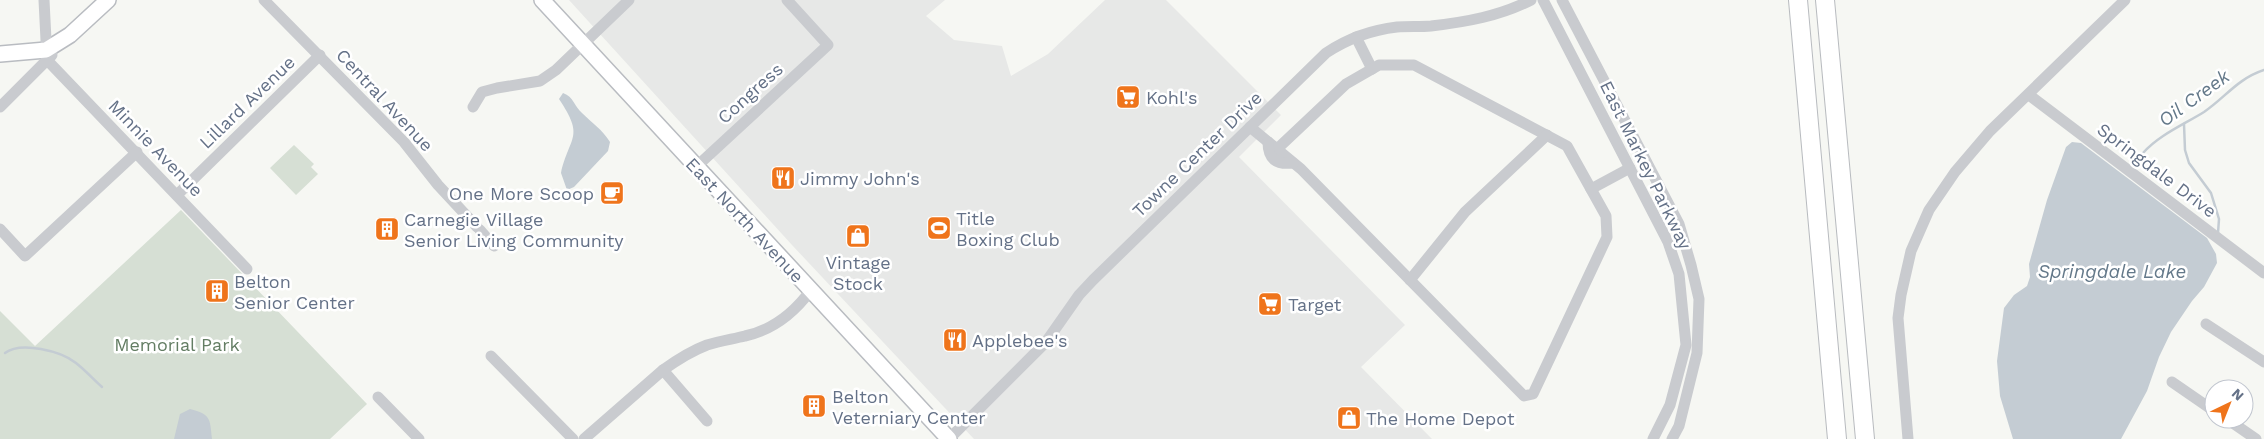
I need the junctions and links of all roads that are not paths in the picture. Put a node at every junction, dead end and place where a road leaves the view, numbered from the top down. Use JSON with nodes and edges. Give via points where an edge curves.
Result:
{"nodes":[{"id":1,"x":44,"y":0,"type":"edge"},
{"id":2,"x":108,"y":0,"type":"edge"},
{"id":3,"x":264,"y":0,"type":"edge"},
{"id":4,"x":542,"y":0,"type":"edge"},
{"id":5,"x":629,"y":0,"type":"edge"},
{"id":6,"x":787,"y":0,"type":"edge"},
{"id":7,"x":1531,"y":0,"type":"edge"},
{"id":8,"x":1542,"y":0,"type":"edge"},
{"id":9,"x":1562,"y":0,"type":"edge"},
{"id":10,"x":1798,"y":0,"type":"edge"},
{"id":11,"x":1825,"y":0,"type":"edge"},
{"id":12,"x":2125,"y":0,"type":"edge"},
{"id":13,"x":1356,"y":37,"type":"junction"},
{"id":14,"x":583,"y":44,"type":"junction"},
{"id":15,"x":0,"y":54,"type":"edge"},
{"id":16,"x":46,"y":55,"type":"junction"},
{"id":17,"x":320,"y":55,"type":"junction"},
{"id":18,"x":1372,"y":69,"type":"junction"},
{"id":19,"x":2029,"y":94,"type":"junction"},
{"id":20,"x":0,"y":107,"type":"edge"},
{"id":21,"x":473,"y":107,"type":"dead end"},
{"id":22,"x":1250,"y":127,"type":"junction"},
{"id":23,"x":1547,"y":135,"type":"junction"},
{"id":24,"x":1272,"y":146,"type":"junction"},
{"id":25,"x":137,"y":152,"type":"junction"},
{"id":26,"x":696,"y":167,"type":"junction"},
{"id":27,"x":1630,"y":168,"type":"junction"},
{"id":28,"x":1591,"y":189,"type":"junction"},
{"id":29,"x":177,"y":194,"type":"junction"},
{"id":30,"x":0,"y":229,"type":"edge"},
{"id":31,"x":494,"y":246,"type":"dead end"},
{"id":32,"x":247,"y":269,"type":"dead end"},
{"id":33,"x":2264,"y":273,"type":"edge"},
{"id":34,"x":1410,"y":280,"type":"junction"},
{"id":35,"x":811,"y":290,"type":"junction"},
{"id":36,"x":2206,"y":324,"type":"dead end"},
{"id":37,"x":491,"y":356,"type":"dead end"},
{"id":38,"x":2264,"y":362,"type":"edge"},
{"id":39,"x":663,"y":370,"type":"junction"},
{"id":40,"x":2172,"y":382,"type":"dead end"},
{"id":41,"x":378,"y":397,"type":"dead end"},
{"id":42,"x":2204,"y":403,"type":"edge"},
{"id":43,"x":707,"y":421,"type":"dead end"},
{"id":44,"x":2242,"y":429,"type":"edge"},
{"id":45,"x":419,"y":439,"type":"edge"},
{"id":46,"x":573,"y":439,"type":"edge"},
{"id":47,"x":584,"y":439,"type":"edge"},
{"id":48,"x":949,"y":439,"type":"edge"},
{"id":49,"x":1653,"y":439,"type":"edge"},
{"id":50,"x":1672,"y":439,"type":"edge"},
{"id":51,"x":1837,"y":439,"type":"edge"},
{"id":52,"x":1865,"y":439,"type":"edge"},
{"id":53,"x":1908,"y":439,"type":"edge"},
{"id":54,"x":2256,"y":439,"type":"edge"}],
"edges":[{"from":1,"to":16,"type":"street"},
{"from":2,"to":16,"type":"main road"},
{"from":3,"to":17,"type":"street","name":"Central Avenue"},
{"from":4,"to":14,"type":"main road","name":"East North Avenue"},
{"from":5,"to":14,"type":"street"},
{"from":6,"to":26,"type":"street","name":"Congress","via":[[828,46]]},
{"from":7,"to":13,"type":"street","name":"Towne Center Drive","via":[[1470,21],[1396,27]]},
{"from":8,"to":27,"type":"street","name":"East Markey Parkway"},
{"from":9,"to":50,"type":"street","name":"East Markey Parkway","via":[[1679,224],[1691,265],[1699,299],[1697,354],[1679,426]]},
{"from":10,"to":51,"type":"highway"},
{"from":11,"to":52,"type":"highway"},
{"from":12,"to":19,"type":"street"},
{"from":13,"to":18,"type":"street"},
{"from":13,"to":22,"type":"street","name":"Towne Center Drive","via":[[1326,53]]},
{"from":14,"to":21,"type":"street","via":[[540,81],[482,92]]},
{"from":14,"to":26,"type":"main road","name":"East North Avenue"},
{"from":15,"to":16,"type":"main road"},
{"from":16,"to":20,"type":"street"},
{"from":16,"to":25,"type":"street","name":"Minnie Avenue"},
{"from":17,"to":29,"type":"street","name":"Lillard Avenue"},
{"from":17,"to":31,"type":"street","name":"Central Avenue","via":[[404,142]]},
{"from":18,"to":23,"type":"street","via":[[1379,65],[1414,65]]},
{"from":18,"to":24,"type":"street","via":[[1346,84]]},
{"from":19,"to":33,"type":"street","name":"Springdale Drive"},
{"from":19,"to":53,"type":"street","via":[[1990,131],[1949,180],[1920,230],[1905,273],[1898,329]]},
{"from":22,"to":24,"type":"street"},
{"from":22,"to":48,"type":"street","name":"Towne Center Drive","via":[[1093,280],[1046,342]]},
{"from":23,"to":28,"type":"street","via":[[1568,146]]},
{"from":23,"to":34,"type":"street","via":[[1465,212]]},
{"from":24,"to":34,"type":"street","via":[[1268,152],[1271,158],[1278,163],[1293,163]]},
{"from":25,"to":29,"type":"street","name":"Minnie Avenue"},
{"from":25,"to":30,"type":"street","via":[[25,256]]},
{"from":26,"to":35,"type":"main road","name":"East North Avenue"},
{"from":27,"to":28,"type":"street"},
{"from":27,"to":49,"type":"street","name":"East Markey Parkway","via":[[1668,242],[1679,274],[1683,307],[1686,345],[1670,405]]},
{"from":28,"to":34,"type":"street","via":[[1606,216],[1607,237],[1533,394],[1524,396]]},
{"from":29,"to":32,"type":"street","name":"Minnie Avenue"},
{"from":35,"to":39,"type":"street","via":[[793,311],[771,327],[708,345]]},
{"from":35,"to":48,"type":"main road","name":"East North Avenue"},
{"from":36,"to":38,"type":"street"},
{"from":37,"to":46,"type":"street"},
{"from":39,"to":43,"type":"street"},
{"from":39,"to":47,"type":"street"},
{"from":40,"to":42,"type":"street"},
{"from":41,"to":45,"type":"street"},
{"from":44,"to":54,"type":"street"}]}
